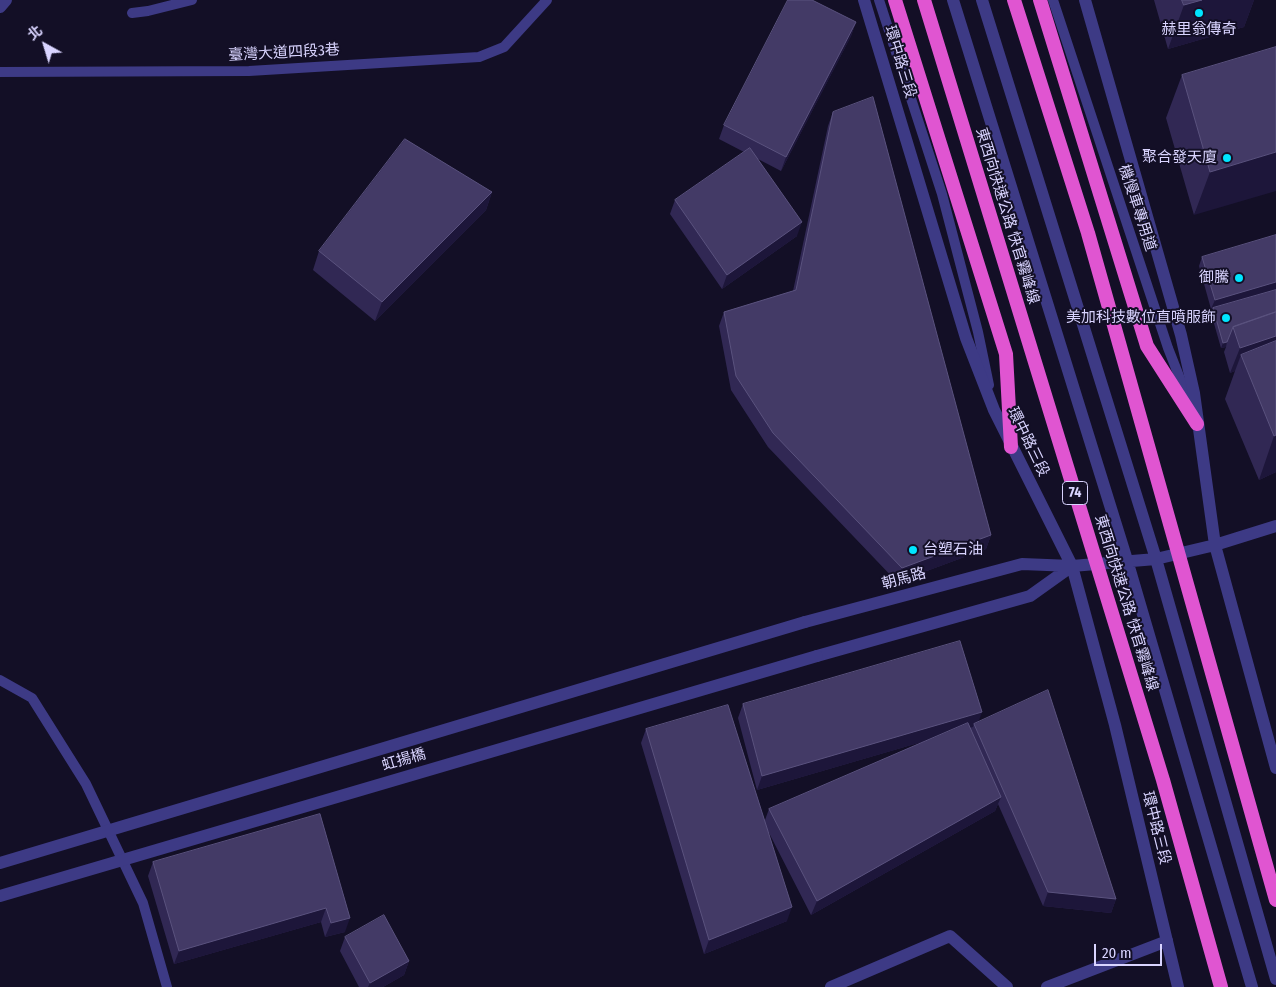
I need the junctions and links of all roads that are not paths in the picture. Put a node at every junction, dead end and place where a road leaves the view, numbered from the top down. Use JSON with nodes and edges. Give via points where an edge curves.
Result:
{"nodes":[{"id":1,"x":6,"y":0,"type":"edge"},
{"id":2,"x":192,"y":0,"type":"edge"},
{"id":3,"x":547,"y":0,"type":"edge"},
{"id":4,"x":864,"y":0,"type":"edge"},
{"id":5,"x":879,"y":0,"type":"edge"},
{"id":6,"x":896,"y":0,"type":"edge"},
{"id":7,"x":924,"y":0,"type":"edge"},
{"id":8,"x":953,"y":0,"type":"edge"},
{"id":9,"x":982,"y":0,"type":"edge"},
{"id":10,"x":1014,"y":0,"type":"edge"},
{"id":11,"x":1040,"y":0,"type":"edge"},
{"id":12,"x":1053,"y":0,"type":"edge"},
{"id":13,"x":1085,"y":0,"type":"edge"},
{"id":14,"x":0,"y":7,"type":"edge"},
{"id":15,"x":132,"y":13,"type":"dead end"},
{"id":16,"x":0,"y":72,"type":"edge"},
{"id":17,"x":994,"y":410,"type":"junction"},
{"id":18,"x":1197,"y":424,"type":"junction"},
{"id":19,"x":1011,"y":447,"type":"junction"},
{"id":20,"x":1276,"y":526,"type":"edge"},
{"id":21,"x":1215,"y":545,"type":"junction"},
{"id":22,"x":1156,"y":559,"type":"junction"},
{"id":23,"x":1127,"y":560,"type":"junction"},
{"id":24,"x":1072,"y":566,"type":"junction"},
{"id":25,"x":804,"y":622,"type":"joint"},
{"id":26,"x":817,"y":656,"type":"joint"},
{"id":27,"x":0,"y":680,"type":"edge"},
{"id":28,"x":1276,"y":768,"type":"edge"},
{"id":29,"x":0,"y":863,"type":"edge"},
{"id":30,"x":0,"y":896,"type":"edge"},
{"id":31,"x":1276,"y":900,"type":"edge"},
{"id":32,"x":1167,"y":941,"type":"junction"},
{"id":33,"x":1276,"y":979,"type":"edge"},
{"id":34,"x":167,"y":987,"type":"edge"},
{"id":35,"x":831,"y":987,"type":"edge"},
{"id":36,"x":1007,"y":987,"type":"edge"},
{"id":37,"x":1047,"y":987,"type":"edge"},
{"id":38,"x":1178,"y":987,"type":"edge"},
{"id":39,"x":1221,"y":987,"type":"edge"},
{"id":40,"x":1252,"y":987,"type":"edge"}],
"edges":[{"from":1,"to":14,"type":"street"},
{"from":2,"to":15,"type":"lane"},
{"from":3,"to":16,"type":"lane","name":"臺灣大道四段3巷","via":[[504,47],[479,56],[249,71]]},
{"from":4,"to":17,"type":"street","name":"環中路三段","via":[[966,338]]},
{"from":5,"to":17,"type":"lane","via":[[942,194],[978,332]]},
{"from":6,"to":19,"type":"highway","via":[[1006,354]]},
{"from":7,"to":39,"type":"highway","name":"東西向快速公路 快官霧峰線","number":"74","bridge":true,"via":[[1163,780]]},
{"from":8,"to":23,"type":"street"},
{"from":9,"to":22,"type":"street"},
{"from":10,"to":31,"type":"highway","bridge":true,"via":[[1088,232]]},
{"from":11,"to":18,"type":"highway","via":[[1147,346]]},
{"from":12,"to":18,"type":"lane","name":"機慢車專用道","via":[[1168,348]]},
{"from":13,"to":18,"type":"street","via":[[1181,335],[1194,393]]},
{"from":17,"to":19,"type":"street","name":"環中路三段"},
{"from":18,"to":21,"type":"street"},
{"from":19,"to":24,"type":"street","name":"環中路三段"},
{"from":20,"to":21,"type":"street","name":"朝馬路"},
{"from":21,"to":22,"type":"street","name":"朝馬路"},
{"from":21,"to":28,"type":"street"},
{"from":22,"to":23,"type":"street","name":"朝馬路"},
{"from":22,"to":33,"type":"street"},
{"from":23,"to":24,"type":"street","name":"朝馬路"},
{"from":23,"to":40,"type":"street"},
{"from":24,"to":25,"type":"street","name":"朝馬路","via":[[1022,564]]},
{"from":24,"to":26,"type":"street","name":"朝馬路","via":[[1030,596]]},
{"from":24,"to":32,"type":"street","name":"環中路三段","via":[[1115,725]]},
{"from":25,"to":29,"type":"street","name":"虹揚橋","bridge":true},
{"from":26,"to":30,"type":"street","name":"虹揚橋","bridge":true},
{"from":27,"to":34,"type":"lane","via":[[32,698],[86,784],[143,904]]},
{"from":32,"to":37,"type":"street"},
{"from":32,"to":38,"type":"street","name":"環中路三段"},
{"from":35,"to":36,"type":"street","via":[[950,936]]}]}
